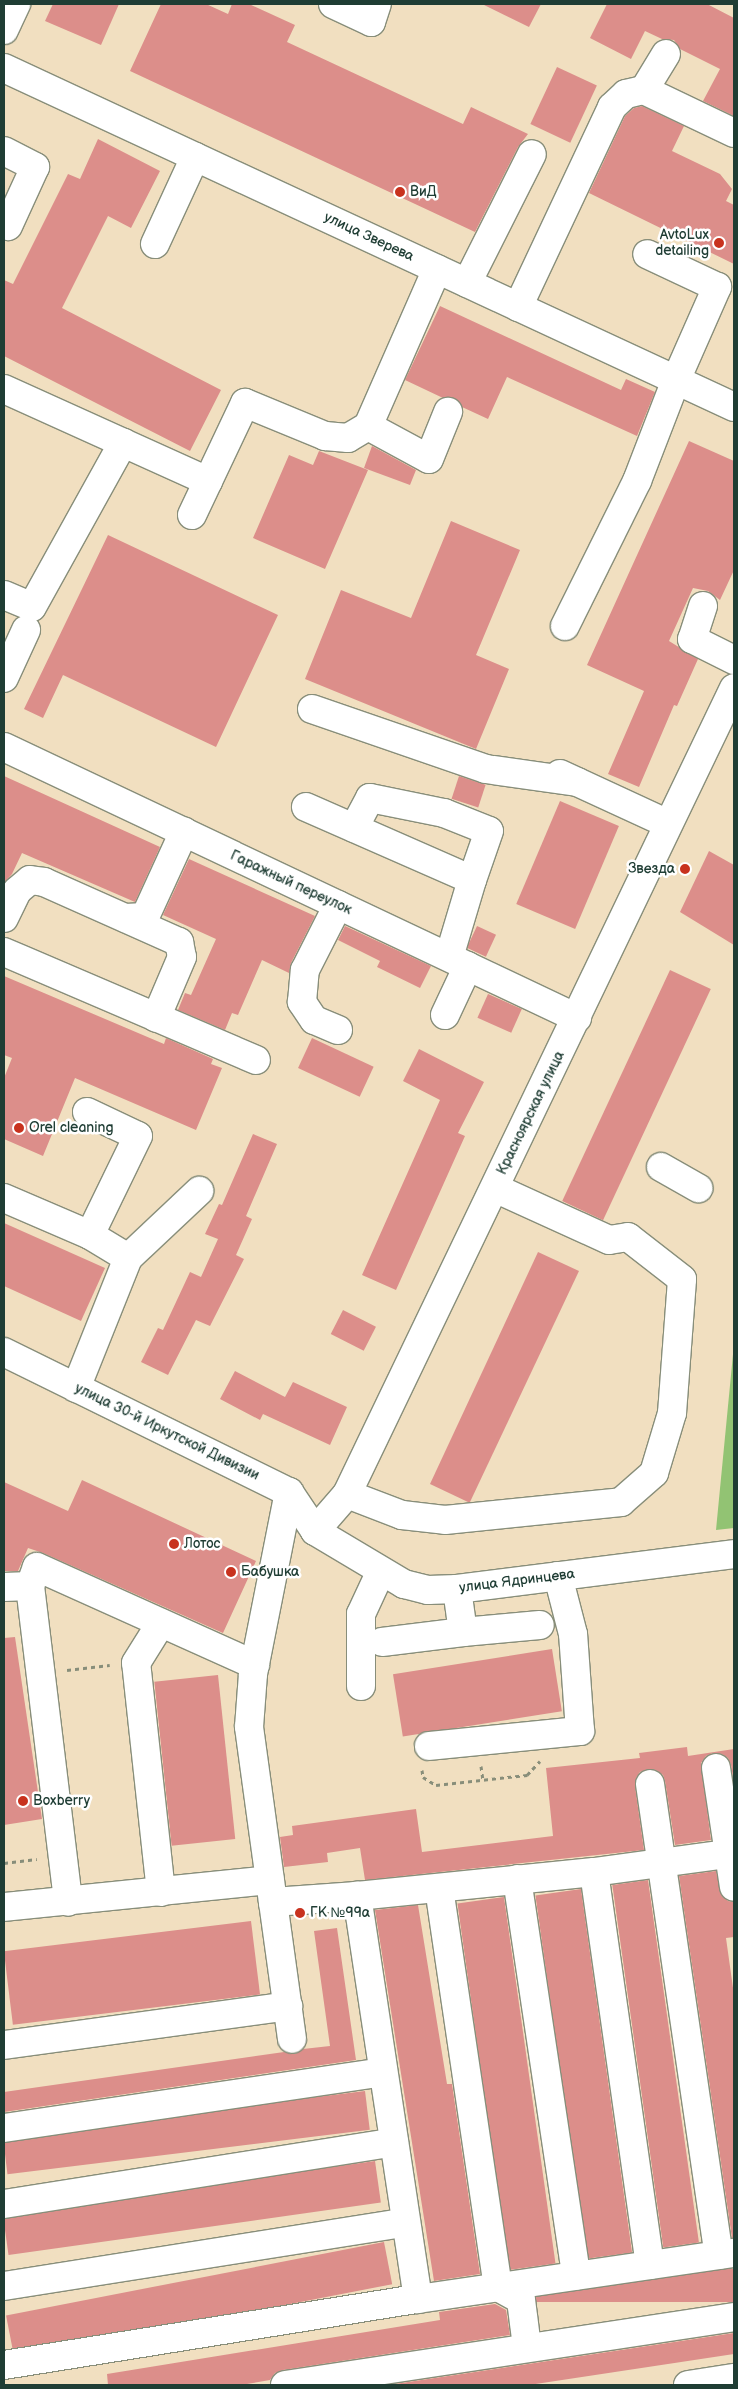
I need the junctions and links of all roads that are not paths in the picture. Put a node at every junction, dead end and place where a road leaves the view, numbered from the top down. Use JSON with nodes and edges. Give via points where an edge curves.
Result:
{"nodes":[{"id":1,"x":16,"y":4,"type":"edge"},
{"id":2,"x":333,"y":4,"type":"edge"},
{"id":3,"x":377,"y":4,"type":"edge"},
{"id":4,"x":4,"y":30,"type":"edge"},
{"id":5,"x":666,"y":54,"type":"dead end"},
{"id":6,"x":4,"y":68,"type":"edge"},
{"id":7,"x":644,"y":90,"type":"junction"},
{"id":8,"x":734,"y":133,"type":"edge"},
{"id":9,"x":4,"y":151,"type":"edge"},
{"id":10,"x":532,"y":154,"type":"dead end"},
{"id":11,"x":195,"y":157,"type":"junction"},
{"id":12,"x":8,"y":226,"type":"dead end"},
{"id":13,"x":155,"y":244,"type":"dead end"},
{"id":14,"x":647,"y":254,"type":"dead end"},
{"id":15,"x":437,"y":269,"type":"junction"},
{"id":16,"x":467,"y":283,"type":"junction"},
{"id":17,"x":518,"y":307,"type":"junction"},
{"id":18,"x":676,"y":380,"type":"junction"},
{"id":19,"x":4,"y":389,"type":"edge"},
{"id":20,"x":734,"y":407,"type":"edge"},
{"id":21,"x":448,"y":412,"type":"dead end"},
{"id":22,"x":368,"y":426,"type":"junction"},
{"id":23,"x":123,"y":443,"type":"junction"},
{"id":24,"x":208,"y":481,"type":"junction"},
{"id":25,"x":192,"y":515,"type":"dead end"},
{"id":26,"x":4,"y":595,"type":"edge"},
{"id":27,"x":703,"y":606,"type":"dead end"},
{"id":28,"x":565,"y":626,"type":"dead end"},
{"id":29,"x":26,"y":630,"type":"dead end"},
{"id":30,"x":734,"y":660,"type":"edge"},
{"id":31,"x":4,"y":678,"type":"edge"},
{"id":32,"x":734,"y":688,"type":"edge"},
{"id":33,"x":312,"y":709,"type":"dead end"},
{"id":34,"x":4,"y":748,"type":"edge"},
{"id":35,"x":520,"y":756,"type":"dead end"},
{"id":36,"x":577,"y":782,"type":"junction"},
{"id":37,"x":306,"y":807,"type":"dead end"},
{"id":38,"x":668,"y":824,"type":"junction"},
{"id":39,"x":354,"y":828,"type":"junction"},
{"id":40,"x":184,"y":832,"type":"junction"},
{"id":41,"x":472,"y":880,"type":"junction"},
{"id":42,"x":338,"y":905,"type":"junction"},
{"id":43,"x":4,"y":918,"type":"edge"},
{"id":44,"x":126,"y":918,"type":"junction"},
{"id":45,"x":4,"y":952,"type":"edge"},
{"id":46,"x":459,"y":962,"type":"junction"},
{"id":47,"x":445,"y":1015,"type":"dead end"},
{"id":48,"x":156,"y":1018,"type":"junction"},
{"id":49,"x":577,"y":1018,"type":"junction"},
{"id":50,"x":338,"y":1030,"type":"dead end"},
{"id":51,"x":256,"y":1060,"type":"dead end"},
{"id":52,"x":87,"y":1112,"type":"dead end"},
{"id":53,"x":661,"y":1167,"type":"dead end"},
{"id":54,"x":495,"y":1188,"type":"junction"},
{"id":55,"x":698,"y":1188,"type":"dead end"},
{"id":56,"x":199,"y":1191,"type":"dead end"},
{"id":57,"x":4,"y":1198,"type":"edge"},
{"id":58,"x":90,"y":1235,"type":"junction"},
{"id":59,"x":128,"y":1258,"type":"junction"},
{"id":60,"x":4,"y":1352,"type":"edge"},
{"id":61,"x":76,"y":1388,"type":"junction"},
{"id":62,"x":289,"y":1492,"type":"junction"},
{"id":63,"x":347,"y":1494,"type":"junction"},
{"id":64,"x":315,"y":1531,"type":"junction"},
{"id":65,"x":734,"y":1554,"type":"edge"},
{"id":66,"x":381,"y":1570,"type":"junction"},
{"id":67,"x":558,"y":1576,"type":"junction"},
{"id":68,"x":17,"y":1586,"type":"edge"},
{"id":69,"x":457,"y":1589,"type":"junction"},
{"id":70,"x":161,"y":1623,"type":"junction"},
{"id":71,"x":540,"y":1625,"type":"dead end"},
{"id":72,"x":463,"y":1632,"type":"junction"},
{"id":73,"x":382,"y":1642,"type":"dead end"},
{"id":74,"x":255,"y":1665,"type":"junction"},
{"id":75,"x":361,"y":1686,"type":"dead end"},
{"id":76,"x":429,"y":1746,"type":"dead end"},
{"id":77,"x":716,"y":1768,"type":"dead end"},
{"id":78,"x":650,"y":1784,"type":"dead end"},
{"id":79,"x":728,"y":1854,"type":"junction"},
{"id":80,"x":661,"y":1863,"type":"junction"},
{"id":81,"x":594,"y":1872,"type":"junction"},
{"id":82,"x":517,"y":1880,"type":"junction"},
{"id":83,"x":734,"y":1887,"type":"edge"},
{"id":84,"x":438,"y":1888,"type":"junction"},
{"id":85,"x":271,"y":1891,"type":"junction"},
{"id":86,"x":161,"y":1892,"type":"junction"},
{"id":87,"x":356,"y":1896,"type":"junction"},
{"id":88,"x":68,"y":1902,"type":"junction"},
{"id":89,"x":4,"y":1907,"type":"edge"},
{"id":90,"x":288,"y":2006,"type":"junction"},
{"id":91,"x":292,"y":2039,"type":"dead end"},
{"id":92,"x":4,"y":2045,"type":"edge"},
{"id":93,"x":383,"y":2072,"type":"junction"},
{"id":94,"x":4,"y":2128,"type":"edge"},
{"id":95,"x":394,"y":2142,"type":"junction"},
{"id":96,"x":4,"y":2204,"type":"edge"},
{"id":97,"x":406,"y":2222,"type":"junction"},
{"id":98,"x":727,"y":2254,"type":"edge"},
{"id":99,"x":650,"y":2265,"type":"junction"},
{"id":100,"x":576,"y":2276,"type":"junction"},
{"id":101,"x":4,"y":2286,"type":"edge"},
{"id":102,"x":498,"y":2287,"type":"junction"},
{"id":103,"x":418,"y":2298,"type":"junction"},
{"id":104,"x":734,"y":2316,"type":"edge"},
{"id":105,"x":527,"y":2347,"type":"junction"},
{"id":106,"x":4,"y":2365,"type":"edge"},
{"id":107,"x":734,"y":2378,"type":"edge"},
{"id":108,"x":285,"y":2385,"type":"edge"},
{"id":109,"x":688,"y":2385,"type":"edge"}],
"edges":[{"from":1,"to":4,"type":"street"},
{"from":2,"to":3,"type":"street","via":[[371,22]]},
{"from":5,"to":7,"type":"street"},
{"from":6,"to":11,"type":"street","name":"улица Зверева"},
{"from":7,"to":8,"type":"street"},
{"from":7,"to":17,"type":"street","via":[[626,94],[612,107]]},
{"from":9,"to":12,"type":"street","via":[[35,167]]},
{"from":10,"to":16,"type":"street"},
{"from":11,"to":13,"type":"street"},
{"from":11,"to":15,"type":"street","name":"улица Зверева"},
{"from":14,"to":18,"type":"street","via":[[717,288]]},
{"from":15,"to":16,"type":"street","name":"улица Зверева"},
{"from":15,"to":22,"type":"street"},
{"from":16,"to":17,"type":"street","name":"улица Зверева"},
{"from":17,"to":18,"type":"street","name":"улица Зверева"},
{"from":18,"to":20,"type":"street","name":"улица Зверева"},
{"from":18,"to":28,"type":"street","via":[[637,480]]},
{"from":19,"to":23,"type":"street"},
{"from":21,"to":22,"type":"street","via":[[429,459]]},
{"from":22,"to":24,"type":"street","via":[[348,438],[325,436],[245,403]]},
{"from":23,"to":24,"type":"street"},
{"from":23,"to":26,"type":"street","via":[[32,607]]},
{"from":24,"to":25,"type":"street"},
{"from":27,"to":30,"type":"street","via":[[692,639]]},
{"from":29,"to":31,"type":"street"},
{"from":32,"to":38,"type":"street","name":"Красноярская улица"},
{"from":33,"to":36,"type":"street","via":[[486,769]]},
{"from":34,"to":40,"type":"street","name":"Гаражный переулок"},
{"from":35,"to":36,"type":"street"},
{"from":36,"to":38,"type":"street"},
{"from":37,"to":39,"type":"street"},
{"from":38,"to":49,"type":"street","name":"Красноярская улица"},
{"from":39,"to":41,"type":"street"},
{"from":39,"to":41,"type":"street","via":[[370,798],[444,813],[489,831]]},
{"from":40,"to":42,"type":"street","name":"Гаражный переулок"},
{"from":40,"to":44,"type":"street","via":[[145,917]]},
{"from":41,"to":46,"type":"street"},
{"from":42,"to":46,"type":"street","name":"Гаражный переулок"},
{"from":42,"to":50,"type":"street","via":[[305,970],[302,1002],[314,1020]]},
{"from":43,"to":44,"type":"street","via":[[16,891],[30,880],[44,882]]},
{"from":44,"to":48,"type":"street","via":[[179,942],[182,957]]},
{"from":45,"to":48,"type":"street"},
{"from":46,"to":47,"type":"street"},
{"from":46,"to":49,"type":"street","name":"Гаражный переулок"},
{"from":48,"to":51,"type":"street"},
{"from":49,"to":54,"type":"street","name":"Красноярская улица"},
{"from":52,"to":58,"type":"street","via":[[138,1136]]},
{"from":53,"to":55,"type":"street"},
{"from":54,"to":63,"type":"street","name":"Красноярская улица"},
{"from":54,"to":63,"type":"street","via":[[609,1240],[628,1237],[682,1279],[672,1413],[654,1473],[621,1502],[446,1520],[402,1515]]},
{"from":56,"to":59,"type":"street"},
{"from":57,"to":58,"type":"street"},
{"from":58,"to":59,"type":"street"},
{"from":59,"to":61,"type":"street"},
{"from":60,"to":61,"type":"street","name":"улица 30-й Иркутской Дивизии"},
{"from":61,"to":62,"type":"street","name":"улица 30-й Иркутской Дивизии"},
{"from":62,"to":64,"type":"street"},
{"from":62,"to":74,"type":"street"},
{"from":63,"to":64,"type":"street","name":"Красноярская улица"},
{"from":64,"to":66,"type":"street","name":"улица Ядринцева"},
{"from":65,"to":67,"type":"street","name":"улица Ядринцева"},
{"from":66,"to":69,"type":"street","name":"улица Ядринцева","via":[[404,1584]]},
{"from":66,"to":75,"type":"street","via":[[361,1614]]},
{"from":67,"to":69,"type":"street","name":"улица Ядринцева"},
{"from":67,"to":76,"type":"street","via":[[573,1634],[580,1731]]},
{"from":68,"to":70,"type":"street","via":[[37,1567]]},
{"from":68,"to":88,"type":"street","via":[[40,1673]]},
{"from":69,"to":72,"type":"street"},
{"from":70,"to":74,"type":"street"},
{"from":70,"to":86,"type":"street","via":[[136,1663]]},
{"from":71,"to":72,"type":"street"},
{"from":72,"to":73,"type":"street"},
{"from":74,"to":85,"type":"street","via":[[249,1727]]},
{"from":77,"to":79,"type":"street"},
{"from":78,"to":80,"type":"street"},
{"from":79,"to":80,"type":"street"},
{"from":79,"to":83,"type":"street"},
{"from":80,"to":81,"type":"street"},
{"from":80,"to":98,"type":"street"},
{"from":81,"to":82,"type":"street"},
{"from":81,"to":99,"type":"street"},
{"from":82,"to":84,"type":"street"},
{"from":82,"to":100,"type":"street"},
{"from":84,"to":87,"type":"street"},
{"from":84,"to":102,"type":"street"},
{"from":85,"to":86,"type":"street"},
{"from":85,"to":87,"type":"street"},
{"from":85,"to":90,"type":"street"},
{"from":86,"to":88,"type":"street"},
{"from":87,"to":93,"type":"street"},
{"from":88,"to":89,"type":"street"},
{"from":90,"to":91,"type":"street"},
{"from":90,"to":92,"type":"street"},
{"from":93,"to":94,"type":"street"},
{"from":93,"to":95,"type":"street"},
{"from":95,"to":96,"type":"street"},
{"from":95,"to":97,"type":"street"},
{"from":97,"to":101,"type":"street"},
{"from":97,"to":103,"type":"street"},
{"from":98,"to":99,"type":"street"},
{"from":99,"to":100,"type":"street"},
{"from":100,"to":102,"type":"street"},
{"from":102,"to":103,"type":"street"},
{"from":102,"to":105,"type":"street","via":[[521,2300]]},
{"from":103,"to":106,"type":"street"},
{"from":104,"to":105,"type":"street"},
{"from":105,"to":108,"type":"street"},
{"from":107,"to":109,"type":"street"}]}
